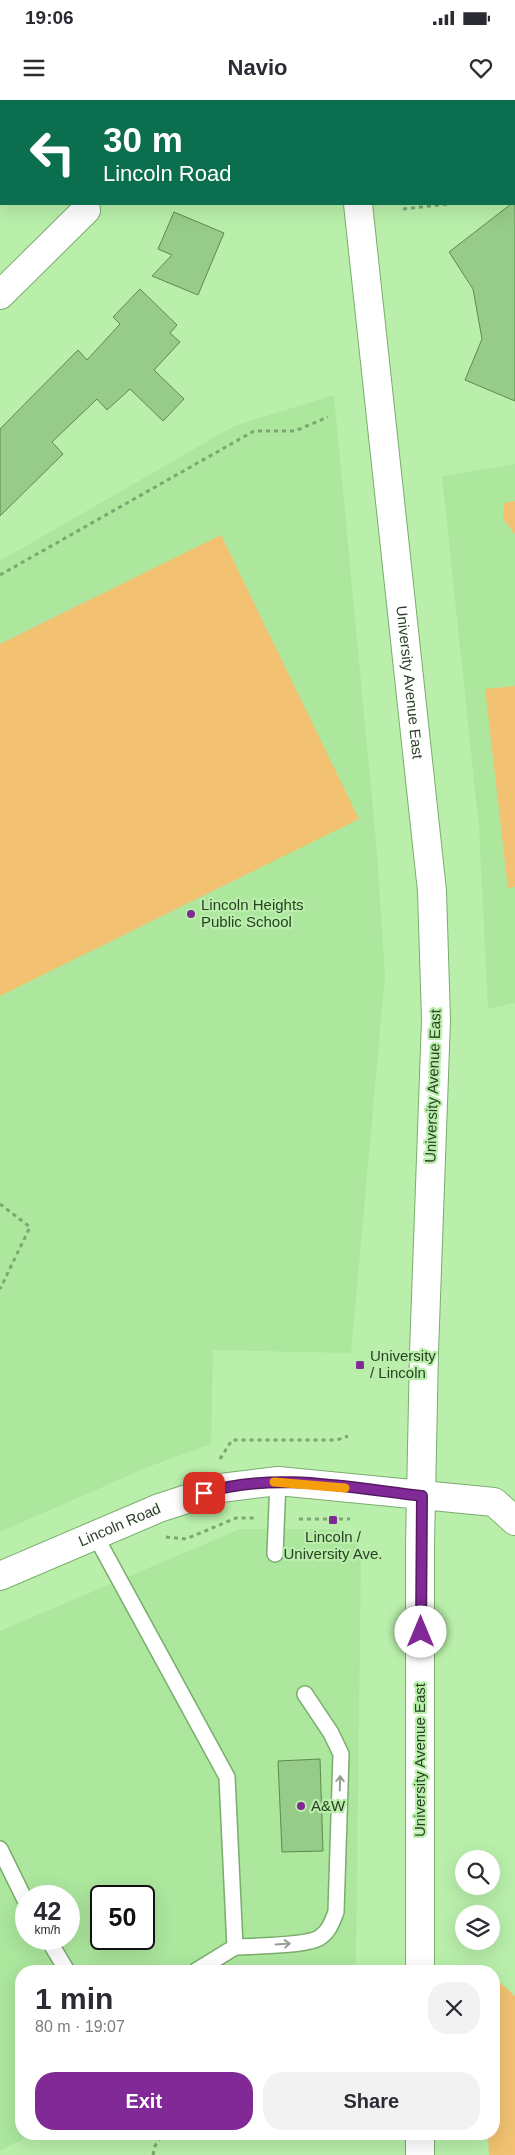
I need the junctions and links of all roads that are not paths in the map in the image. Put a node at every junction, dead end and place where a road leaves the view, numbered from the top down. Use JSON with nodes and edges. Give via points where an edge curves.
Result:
{"nodes":[{"id":1,"x":85,"y":205,"type":"edge"},
{"id":2,"x":358,"y":205,"type":"edge"},
{"id":3,"x":0,"y":295,"type":"edge"},
{"id":4,"x":278,"y":1481,"type":"junction"},
{"id":5,"x":422,"y":1496,"type":"junction"},
{"id":6,"x":515,"y":1521,"type":"edge"},
{"id":7,"x":95,"y":1536,"type":"junction"},
{"id":8,"x":275,"y":1554,"type":"dead end"},
{"id":9,"x":0,"y":1576,"type":"edge"},
{"id":10,"x":305,"y":1694,"type":"dead end"},
{"id":11,"x":0,"y":1850,"type":"edge"},
{"id":12,"x":18,"y":1885,"type":"edge"},
{"id":13,"x":234,"y":1947,"type":"junction"},
{"id":14,"x":55,"y":1950,"type":"edge"},
{"id":15,"x":63,"y":1965,"type":"edge"},
{"id":16,"x":206,"y":1965,"type":"edge"},
{"id":17,"x":420,"y":1965,"type":"edge"},
{"id":18,"x":420,"y":2140,"type":"edge"},
{"id":19,"x":420,"y":2155,"type":"edge"}],
"edges":[{"from":1,"to":3,"type":"main road","via":[[86,210]]},
{"from":2,"to":5,"type":"main road","name":"University Avenue East","via":[[432,891],[436,1020]]},
{"from":4,"to":5,"type":"main road","name":"Lincoln Road"},
{"from":4,"to":7,"type":"main road","name":"Lincoln Road","via":[[221,1488],[159,1508]]},
{"from":4,"to":8,"type":"lane"},
{"from":5,"to":6,"type":"main road","name":"Lincoln Road","via":[[494,1502]]},
{"from":5,"to":17,"type":"main road","name":"University Avenue East"},
{"from":7,"to":9,"type":"main road","name":"Lincoln Road"},
{"from":7,"to":13,"type":"lane","via":[[227,1777]]},
{"from":13,"to":10,"type":"lane","one_way":true,"via":[[306,1942],[319,1938],[330,1927],[336,1912],[341,1754],[331,1732]]},
{"from":11,"to":12,"type":"lane"},
{"from":13,"to":16,"type":"lane"},
{"from":14,"to":15,"type":"lane"},
{"from":18,"to":19,"type":"main road"}]}
